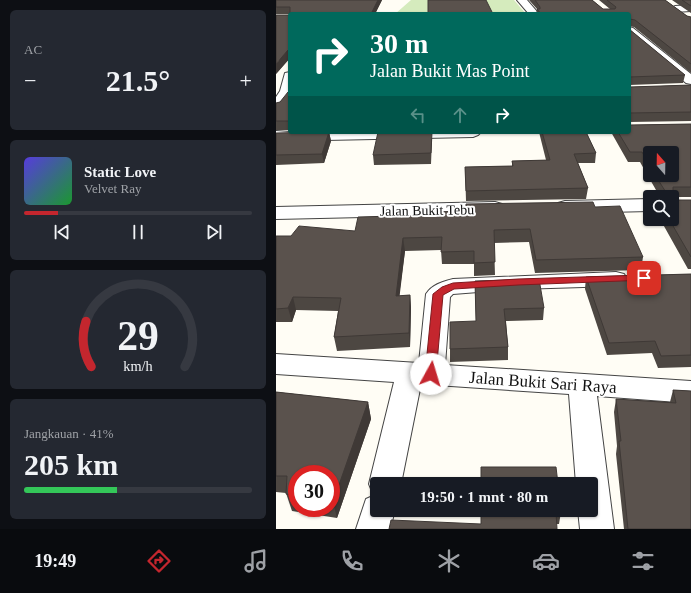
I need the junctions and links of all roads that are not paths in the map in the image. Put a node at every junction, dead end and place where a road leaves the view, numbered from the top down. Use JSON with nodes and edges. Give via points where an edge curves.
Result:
{"nodes":[{"id":1,"x":522,"y":0,"type":"edge"},
{"id":2,"x":691,"y":8,"type":"edge"},
{"id":3,"x":532,"y":12,"type":"edge"},
{"id":4,"x":691,"y":20,"type":"edge"},
{"id":5,"x":631,"y":32,"type":"edge"},
{"id":6,"x":688,"y":85,"type":"edge"},
{"id":7,"x":288,"y":91,"type":"edge"},
{"id":8,"x":276,"y":107,"type":"edge"},
{"id":9,"x":374,"y":134,"type":"edge"},
{"id":10,"x":276,"y":136,"type":"edge"},
{"id":11,"x":643,"y":205,"type":"edge"},
{"id":12,"x":547,"y":207,"type":"edge"},
{"id":13,"x":515,"y":208,"type":"edge"},
{"id":14,"x":276,"y":213,"type":"edge"},
{"id":15,"x":636,"y":278,"type":"edge"},
{"id":16,"x":276,"y":364,"type":"edge"},
{"id":17,"x":420,"y":373,"type":"junction"},
{"id":18,"x":582,"y":385,"type":"junction"},
{"id":19,"x":691,"y":392,"type":"edge"},
{"id":20,"x":388,"y":477,"type":"edge"},
{"id":21,"x":376,"y":517,"type":"edge"},
{"id":22,"x":372,"y":529,"type":"edge"},
{"id":23,"x":597,"y":529,"type":"edge"}],
"edges":[{"from":1,"to":3,"type":"street"},
{"from":2,"to":4,"type":"street","via":[[672,7]]},
{"from":5,"to":6,"type":"street"},
{"from":7,"to":8,"type":"street"},
{"from":9,"to":10,"type":"street"},
{"from":11,"to":12,"type":"street"},
{"from":13,"to":14,"type":"street","name":"Jalan Bukit Tebu"},
{"from":15,"to":17,"type":"street","via":[[518,282],[453,286],[445,289],[438,294]]},
{"from":16,"to":17,"type":"street","name":"Jalan Bukit Sari Raya"},
{"from":17,"to":18,"type":"street","name":"Jalan Bukit Sari Raya"},
{"from":17,"to":20,"type":"street"},
{"from":18,"to":19,"type":"street","name":"Jalan Bukit Sari Raya"},
{"from":18,"to":23,"type":"street"},
{"from":21,"to":22,"type":"street"}]}
